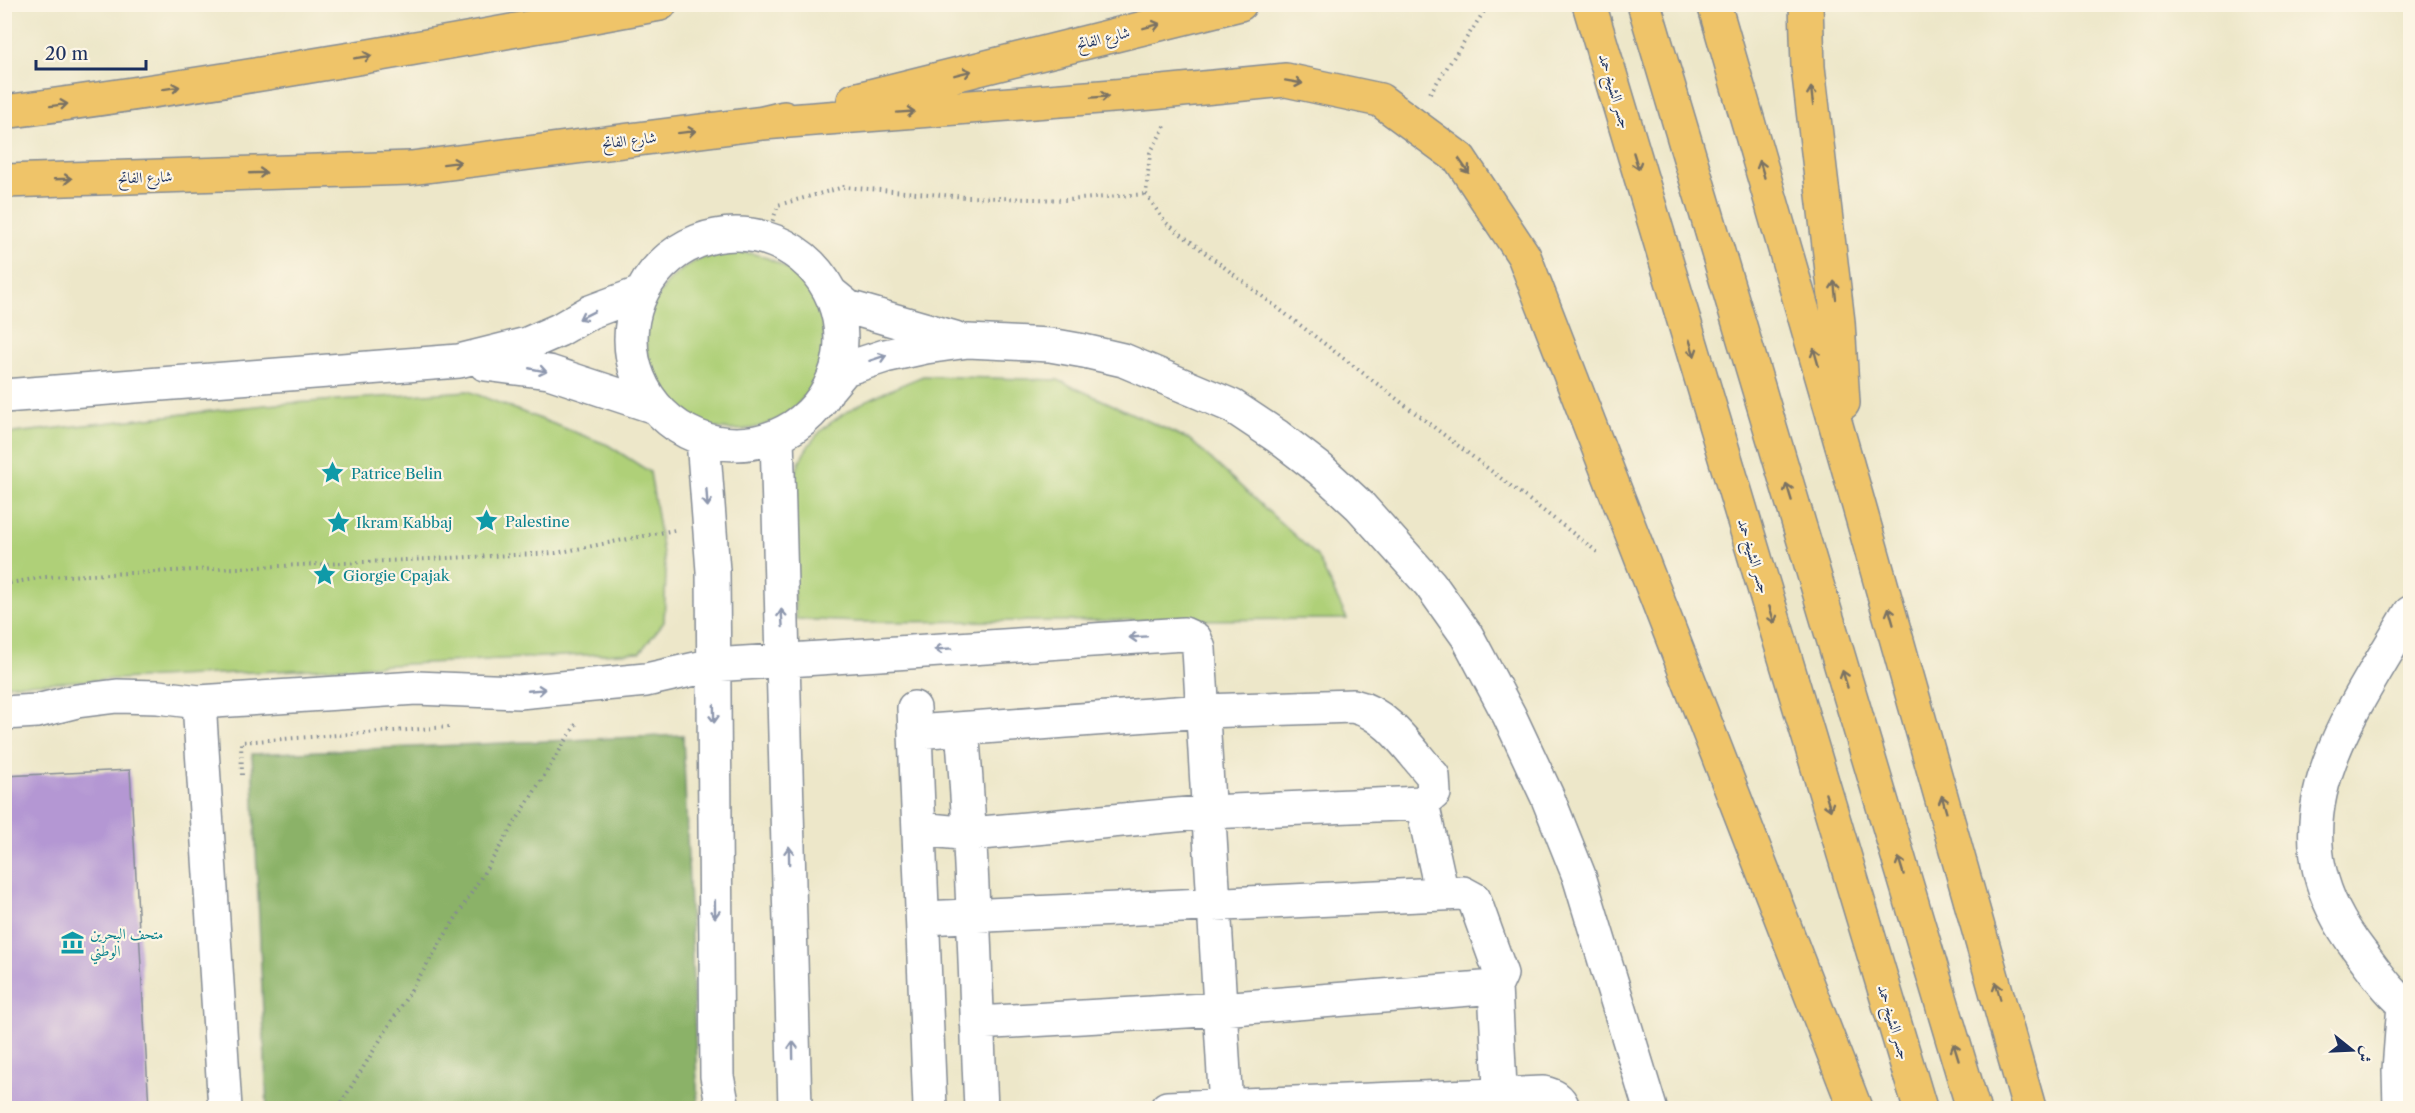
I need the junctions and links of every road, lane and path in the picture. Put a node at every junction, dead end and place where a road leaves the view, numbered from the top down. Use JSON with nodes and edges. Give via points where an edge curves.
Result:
{"nodes":[{"id":1,"x":660,"y":4,"type":"edge"},
{"id":2,"x":1240,"y":4,"type":"edge"},
{"id":3,"x":1490,"y":4,"type":"edge"},
{"id":4,"x":1589,"y":4,"type":"edge"},
{"id":5,"x":1644,"y":4,"type":"edge"},
{"id":6,"x":1714,"y":4,"type":"edge"},
{"id":7,"x":1806,"y":4,"type":"edge"},
{"id":8,"x":4,"y":112,"type":"edge"},
{"id":9,"x":1169,"y":119,"type":"dead end"},
{"id":10,"x":763,"y":123,"type":"junction"},
{"id":11,"x":1419,"y":129,"type":"junction"},
{"id":12,"x":4,"y":181,"type":"edge"},
{"id":13,"x":1146,"y":194,"type":"junction"},
{"id":14,"x":767,"y":238,"type":"junction"},
{"id":15,"x":641,"y":293,"type":"junction"},
{"id":16,"x":832,"y":294,"type":"junction"},
{"id":17,"x":968,"y":341,"type":"junction"},
{"id":18,"x":459,"y":361,"type":"junction"},
{"id":19,"x":830,"y":387,"type":"junction"},
{"id":20,"x":4,"y":396,"type":"edge"},
{"id":21,"x":655,"y":407,"type":"junction"},
{"id":22,"x":777,"y":436,"type":"junction"},
{"id":23,"x":703,"y":440,"type":"junction"},
{"id":24,"x":1844,"y":453,"type":"junction"},
{"id":25,"x":709,"y":524,"type":"junction"},
{"id":26,"x":1608,"y":560,"type":"dead end"},
{"id":27,"x":4,"y":584,"type":"edge"},
{"id":28,"x":2410,"y":613,"type":"edge"},
{"id":29,"x":785,"y":659,"type":"junction"},
{"id":30,"x":713,"y":665,"type":"junction"},
{"id":31,"x":199,"y":702,"type":"junction"},
{"id":32,"x":1204,"y":711,"type":"junction"},
{"id":33,"x":4,"y":713,"type":"edge"},
{"id":34,"x":568,"y":719,"type":"dead end"},
{"id":35,"x":451,"y":727,"type":"dead end"},
{"id":36,"x":962,"y":729,"type":"junction"},
{"id":37,"x":242,"y":778,"type":"dead end"},
{"id":38,"x":1422,"y":803,"type":"junction"},
{"id":39,"x":1209,"y":812,"type":"junction"},
{"id":40,"x":919,"y":829,"type":"junction"},
{"id":41,"x":971,"y":834,"type":"junction"},
{"id":42,"x":1442,"y":894,"type":"junction"},
{"id":43,"x":1214,"y":906,"type":"junction"},
{"id":44,"x":972,"y":915,"type":"junction"},
{"id":45,"x":924,"y":918,"type":"junction"},
{"id":46,"x":1495,"y":987,"type":"junction"},
{"id":47,"x":2407,"y":1006,"type":"edge"},
{"id":48,"x":1221,"y":1009,"type":"junction"},
{"id":49,"x":977,"y":1023,"type":"junction"},
{"id":50,"x":1500,"y":1102,"type":"edge"},
{"id":51,"x":1226,"y":1107,"type":"edge"},
{"id":52,"x":225,"y":1108,"type":"edge"},
{"id":53,"x":338,"y":1108,"type":"edge"},
{"id":54,"x":723,"y":1108,"type":"edge"},
{"id":55,"x":795,"y":1108,"type":"edge"},
{"id":56,"x":930,"y":1108,"type":"edge"},
{"id":57,"x":981,"y":1108,"type":"edge"},
{"id":58,"x":1167,"y":1108,"type":"edge"},
{"id":59,"x":1563,"y":1108,"type":"edge"},
{"id":60,"x":1650,"y":1108,"type":"edge"},
{"id":61,"x":1855,"y":1108,"type":"edge"},
{"id":62,"x":1920,"y":1108,"type":"edge"},
{"id":63,"x":1973,"y":1108,"type":"edge"},
{"id":64,"x":2030,"y":1108,"type":"edge"},
{"id":65,"x":2400,"y":1108,"type":"edge"}],
"edges":[{"from":8,"to":1,"type":"main road","one_way":true,"via":[[113,98]]},
{"from":10,"to":2,"type":"main road","name":"شارع الفاتح","one_way":true},
{"from":3,"to":11,"type":"path","via":[[1430,93]]},
{"from":4,"to":62,"type":"main road","name":"جسر الشيخ حمد","one_way":true},
{"from":63,"to":5,"type":"main road","one_way":true},
{"from":24,"to":6,"type":"main road","one_way":true},
{"from":24,"to":7,"type":"main road","one_way":true,"via":[[1838,322],[1808,67]]},
{"from":9,"to":13,"type":"path","via":[[1150,153]]},
{"from":10,"to":11,"type":"main road","one_way":true,"via":[[1286,80],[1380,100]]},
{"from":12,"to":10,"type":"main road","name":"شارع الفاتح","one_way":true,"via":[[411,168]]},
{"from":11,"to":61,"type":"main road","one_way":true,"via":[[1460,159],[1524,256]]},
{"from":13,"to":14,"type":"path","via":[[1067,200],[844,187],[778,205]]},
{"from":13,"to":26,"type":"path","via":[[1165,222],[1209,257]]},
{"from":14,"to":15,"type":"street","via":[[738,233],[699,241],[681,249],[658,268]]},
{"from":14,"to":16,"type":"street","via":[[794,250],[816,270]]},
{"from":15,"to":18,"type":"street","one_way":true,"via":[[590,312],[527,344]]},
{"from":15,"to":21,"type":"street","via":[[632,321],[631,351],[639,381]]},
{"from":16,"to":17,"type":"street","via":[[848,308]]},
{"from":16,"to":19,"type":"street","via":[[841,325],[840,357]]},
{"from":19,"to":17,"type":"street","one_way":true,"via":[[845,369],[926,347]]},
{"from":17,"to":60,"type":"street","via":[[1050,345],[1123,360],[1232,406],[1320,470],[1360,506],[1430,584],[1467,636],[1547,796],[1579,876]]},
{"from":18,"to":20,"type":"street"},
{"from":18,"to":21,"type":"street","one_way":true,"via":[[549,372]]},
{"from":19,"to":22,"type":"street","via":[[798,425]]},
{"from":21,"to":23,"type":"street"},
{"from":22,"to":23,"type":"street","via":[[727,445]]},
{"from":29,"to":22,"type":"street","one_way":true},
{"from":23,"to":25,"type":"street","one_way":true},
{"from":64,"to":24,"type":"main road","one_way":true},
{"from":25,"to":27,"type":"path","via":[[556,553],[45,577]]},
{"from":25,"to":30,"type":"street"},
{"from":28,"to":47,"type":"street","via":[[2343,728],[2321,787],[2316,816],[2316,846],[2329,903],[2389,990]]},
{"from":29,"to":30,"type":"street"},
{"from":32,"to":29,"type":"street","one_way":true,"via":[[1199,649],[1195,639],[1184,634]]},
{"from":55,"to":29,"type":"street","one_way":true},
{"from":30,"to":31,"type":"street","via":[[646,659],[481,673],[416,688]]},
{"from":30,"to":54,"type":"street","one_way":true,"via":[[717,1076]]},
{"from":31,"to":33,"type":"street","via":[[117,696]]},
{"from":31,"to":52,"type":"street"},
{"from":32,"to":36,"type":"street"},
{"from":32,"to":38,"type":"street","via":[[1365,708],[1381,718],[1433,776],[1434,793]]},
{"from":32,"to":39,"type":"street"},
{"from":34,"to":53,"type":"path","via":[[580,718]]},
{"from":35,"to":37,"type":"path","via":[[241,742]]},
{"from":36,"to":40,"type":"street","via":[[914,720]]},
{"from":36,"to":41,"type":"street"},
{"from":38,"to":39,"type":"street"},
{"from":38,"to":42,"type":"street"},
{"from":39,"to":41,"type":"street"},
{"from":39,"to":43,"type":"street"},
{"from":40,"to":41,"type":"street"},
{"from":40,"to":45,"type":"street"},
{"from":41,"to":44,"type":"street"},
{"from":42,"to":43,"type":"street"},
{"from":42,"to":46,"type":"street","via":[[1463,893],[1474,899],[1501,974]]},
{"from":43,"to":44,"type":"street"},
{"from":43,"to":48,"type":"street"},
{"from":44,"to":45,"type":"street"},
{"from":44,"to":49,"type":"street"},
{"from":45,"to":56,"type":"street"},
{"from":46,"to":48,"type":"street"},
{"from":46,"to":50,"type":"street"},
{"from":47,"to":65,"type":"street","via":[[2399,1070]]},
{"from":48,"to":49,"type":"street"},
{"from":48,"to":51,"type":"street"},
{"from":49,"to":57,"type":"street"},
{"from":50,"to":51,"type":"street"},
{"from":50,"to":59,"type":"street","via":[[1553,1095]]},
{"from":51,"to":58,"type":"street"}]}
